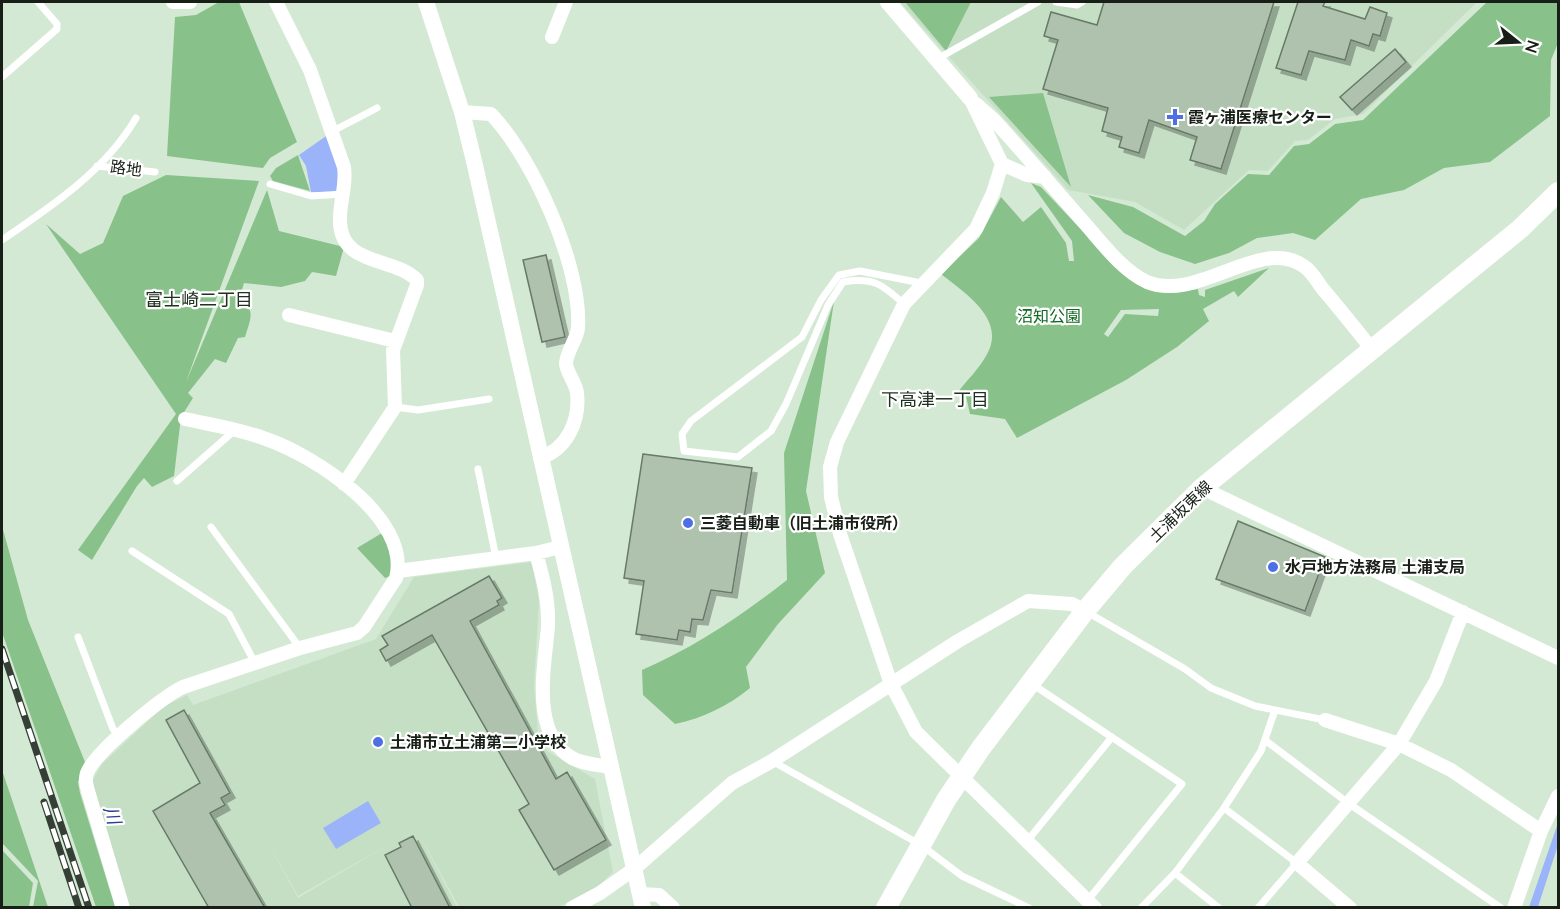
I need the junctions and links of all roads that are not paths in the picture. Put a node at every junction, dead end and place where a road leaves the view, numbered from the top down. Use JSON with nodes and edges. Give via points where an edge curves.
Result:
{"nodes":[{"id":1,"x":38,"y":2,"type":"edge"},
{"id":2,"x":173,"y":2,"type":"edge"},
{"id":3,"x":190,"y":2,"type":"edge"},
{"id":4,"x":276,"y":2,"type":"edge"},
{"id":5,"x":426,"y":2,"type":"edge"},
{"id":6,"x":566,"y":2,"type":"edge"},
{"id":7,"x":888,"y":2,"type":"edge"},
{"id":8,"x":1038,"y":2,"type":"edge"},
{"id":9,"x":1056,"y":2,"type":"edge"},
{"id":10,"x":1082,"y":2,"type":"edge"},
{"id":11,"x":552,"y":37,"type":"dead end"},
{"id":12,"x":936,"y":60,"type":"junction"},
{"id":13,"x":2,"y":77,"type":"edge"},
{"id":14,"x":970,"y":98,"type":"junction"},
{"id":15,"x":377,"y":108,"type":"dead end"},
{"id":16,"x":462,"y":112,"type":"junction"},
{"id":17,"x":136,"y":118,"type":"dead end"},
{"id":18,"x":331,"y":132,"type":"junction"},
{"id":19,"x":1002,"y":165,"type":"junction"},
{"id":20,"x":97,"y":166,"type":"junction"},
{"id":21,"x":155,"y":172,"type":"dead end"},
{"id":22,"x":1045,"y":177,"type":"junction"},
{"id":23,"x":270,"y":184,"type":"dead end"},
{"id":24,"x":1558,"y":192,"type":"edge"},
{"id":25,"x":344,"y":194,"type":"junction"},
{"id":26,"x":2,"y":240,"type":"edge"},
{"id":27,"x":921,"y":283,"type":"junction"},
{"id":28,"x":904,"y":304,"type":"junction"},
{"id":29,"x":289,"y":315,"type":"dead end"},
{"id":30,"x":395,"y":341,"type":"junction"},
{"id":31,"x":1371,"y":348,"type":"junction"},
{"id":32,"x":489,"y":399,"type":"dead end"},
{"id":33,"x":395,"y":408,"type":"junction"},
{"id":34,"x":185,"y":419,"type":"dead end"},
{"id":35,"x":236,"y":430,"type":"junction"},
{"id":36,"x":540,"y":458,"type":"junction"},
{"id":37,"x":478,"y":469,"type":"dead end"},
{"id":38,"x":177,"y":481,"type":"dead end"},
{"id":39,"x":344,"y":484,"type":"junction"},
{"id":40,"x":1202,"y":488,"type":"junction"},
{"id":41,"x":211,"y":527,"type":"dead end"},
{"id":42,"x":560,"y":547,"type":"junction"},
{"id":43,"x":132,"y":551,"type":"dead end"},
{"id":44,"x":536,"y":554,"type":"junction"},
{"id":45,"x":496,"y":558,"type":"junction"},
{"id":46,"x":398,"y":571,"type":"junction"},
{"id":47,"x":1085,"y":611,"type":"junction"},
{"id":48,"x":1463,"y":612,"type":"junction"},
{"id":49,"x":78,"y":637,"type":"dead end"},
{"id":50,"x":300,"y":648,"type":"junction"},
{"id":51,"x":1558,"y":658,"type":"edge"},
{"id":52,"x":255,"y":663,"type":"junction"},
{"id":53,"x":1029,"y":682,"type":"junction"},
{"id":54,"x":891,"y":684,"type":"junction"},
{"id":55,"x":1275,"y":710,"type":"junction"},
{"id":56,"x":1325,"y":720,"type":"joint"},
{"id":57,"x":120,"y":737,"type":"junction"},
{"id":58,"x":1112,"y":737,"type":"junction"},
{"id":59,"x":1265,"y":740,"type":"junction"},
{"id":60,"x":1399,"y":744,"type":"junction"},
{"id":61,"x":772,"y":762,"type":"junction"},
{"id":62,"x":610,"y":767,"type":"junction"},
{"id":63,"x":961,"y":776,"type":"junction"},
{"id":64,"x":1558,"y":796,"type":"edge"},
{"id":65,"x":1348,"y":803,"type":"junction"},
{"id":66,"x":1224,"y":808,"type":"junction"},
{"id":67,"x":1541,"y":831,"type":"junction"},
{"id":68,"x":1028,"y":840,"type":"junction"},
{"id":69,"x":921,"y":845,"type":"junction"},
{"id":70,"x":1297,"y":863,"type":"junction"},
{"id":71,"x":634,"y":869,"type":"junction"},
{"id":72,"x":1175,"y":873,"type":"junction"},
{"id":73,"x":642,"y":901,"type":"edge"},
{"id":74,"x":1091,"y":904,"type":"edge"},
{"id":75,"x":123,"y":908,"type":"edge"},
{"id":76,"x":572,"y":908,"type":"edge"},
{"id":77,"x":672,"y":908,"type":"edge"},
{"id":78,"x":886,"y":908,"type":"edge"},
{"id":79,"x":1029,"y":908,"type":"edge"},
{"id":80,"x":1141,"y":908,"type":"edge"},
{"id":81,"x":1219,"y":908,"type":"edge"},
{"id":82,"x":1258,"y":908,"type":"edge"},
{"id":83,"x":1350,"y":908,"type":"edge"},
{"id":84,"x":1501,"y":908,"type":"edge"},
{"id":85,"x":1514,"y":908,"type":"edge"}],
"edges":[{"from":1,"to":13,"type":"lane","via":[[57,29]]},
{"from":2,"to":3,"type":"street"},
{"from":4,"to":18,"type":"street","via":[[310,70]]},
{"from":5,"to":16,"type":"street"},
{"from":6,"to":11,"type":"street"},
{"from":7,"to":12,"type":"street"},
{"from":8,"to":12,"type":"lane"},
{"from":9,"to":10,"type":"lane"},
{"from":12,"to":14,"type":"street"},
{"from":14,"to":19,"type":"street"},
{"from":14,"to":22,"type":"street"},
{"from":15,"to":18,"type":"lane"},
{"from":16,"to":36,"type":"street"},
{"from":16,"to":36,"type":"street","via":[[491,114],[508,132],[544,197],[573,277],[578,329],[566,364],[577,391],[576,423],[555,453]]},
{"from":17,"to":20,"type":"lane"},
{"from":18,"to":25,"type":"street","via":[[344,167]]},
{"from":19,"to":22,"type":"street","via":[[1027,176]]},
{"from":19,"to":27,"type":"street","via":[[976,229]]},
{"from":20,"to":21,"type":"lane","name":"路地"},
{"from":20,"to":26,"type":"lane","via":[[68,193]]},
{"from":22,"to":31,"type":"street","via":[[1110,252],[1148,282],[1183,285],[1262,259],[1288,259],[1305,267]]},
{"from":23,"to":25,"type":"lane","via":[[311,196]]},
{"from":24,"to":31,"type":"main road","name":"土浦坂東線","via":[[1520,229]]},
{"from":25,"to":30,"type":"street","via":[[340,223],[348,243],[370,261],[403,269],[417,280]]},
{"from":27,"to":28,"type":"street"},
{"from":27,"to":28,"type":"lane","via":[[860,271],[839,275],[802,337],[691,421],[682,434],[684,451],[738,457],[771,431],[828,304],[843,282],[859,279],[883,284]]},
{"from":28,"to":54,"type":"street","via":[[837,442],[830,467],[831,497],[840,534]]},
{"from":29,"to":30,"type":"street"},
{"from":30,"to":33,"type":"street"},
{"from":31,"to":40,"type":"main road","name":"土浦坂東線"},
{"from":32,"to":33,"type":"lane","via":[[418,410]]},
{"from":33,"to":39,"type":"street"},
{"from":34,"to":35,"type":"street"},
{"from":35,"to":38,"type":"lane"},
{"from":35,"to":39,"type":"street","via":[[290,450]]},
{"from":36,"to":42,"type":"street"},
{"from":37,"to":45,"type":"lane"},
{"from":39,"to":46,"type":"street","via":[[360,495],[387,529]]},
{"from":40,"to":47,"type":"main road","name":"土浦坂東線","via":[[1123,566]]},
{"from":40,"to":48,"type":"street"},
{"from":41,"to":50,"type":"lane"},
{"from":42,"to":44,"type":"street"},
{"from":42,"to":62,"type":"street"},
{"from":43,"to":52,"type":"lane","via":[[229,614]]},
{"from":44,"to":45,"type":"street"},
{"from":44,"to":62,"type":"street","via":[[547,589],[543,694],[548,728],[554,743],[574,759]]},
{"from":45,"to":46,"type":"street"},
{"from":46,"to":50,"type":"street","via":[[357,633]]},
{"from":47,"to":53,"type":"main road","name":"土浦坂東線"},
{"from":47,"to":54,"type":"street","via":[[1072,604],[1028,602]]},
{"from":47,"to":55,"type":"lane","via":[[1211,688]]},
{"from":48,"to":51,"type":"street"},
{"from":48,"to":60,"type":"street","via":[[1437,681]]},
{"from":49,"to":57,"type":"lane","via":[[113,729]]},
{"from":50,"to":52,"type":"street"},
{"from":52,"to":57,"type":"street","via":[[168,694]]},
{"from":53,"to":58,"type":"lane"},
{"from":53,"to":63,"type":"main road","name":"土浦坂東線"},
{"from":54,"to":61,"type":"street"},
{"from":54,"to":63,"type":"street","via":[[916,732]]},
{"from":55,"to":56,"type":"lane"},
{"from":55,"to":59,"type":"lane"},
{"from":56,"to":60,"type":"street"},
{"from":57,"to":75,"type":"street","via":[[97,757],[86,781]]},
{"from":58,"to":68,"type":"lane"},
{"from":58,"to":74,"type":"lane","via":[[1182,784]]},
{"from":59,"to":65,"type":"lane"},
{"from":59,"to":66,"type":"lane"},
{"from":60,"to":65,"type":"street"},
{"from":60,"to":67,"type":"street","via":[[1451,770]]},
{"from":61,"to":69,"type":"lane"},
{"from":61,"to":71,"type":"street","via":[[732,783]]},
{"from":62,"to":71,"type":"street"},
{"from":63,"to":68,"type":"street"},
{"from":63,"to":69,"type":"main road","name":"土浦坂東線"},
{"from":64,"to":67,"type":"street"},
{"from":65,"to":70,"type":"street"},
{"from":65,"to":84,"type":"lane"},
{"from":66,"to":70,"type":"lane"},
{"from":66,"to":72,"type":"lane"},
{"from":67,"to":85,"type":"street"},
{"from":68,"to":74,"type":"street"},
{"from":69,"to":78,"type":"main road","name":"土浦坂東線"},
{"from":69,"to":79,"type":"lane","via":[[962,876]]},
{"from":70,"to":82,"type":"lane"},
{"from":70,"to":83,"type":"street"},
{"from":71,"to":73,"type":"street"},
{"from":71,"to":76,"type":"street"},
{"from":72,"to":80,"type":"lane"},
{"from":72,"to":81,"type":"lane"},
{"from":73,"to":77,"type":"street","via":[[658,895]]}]}
